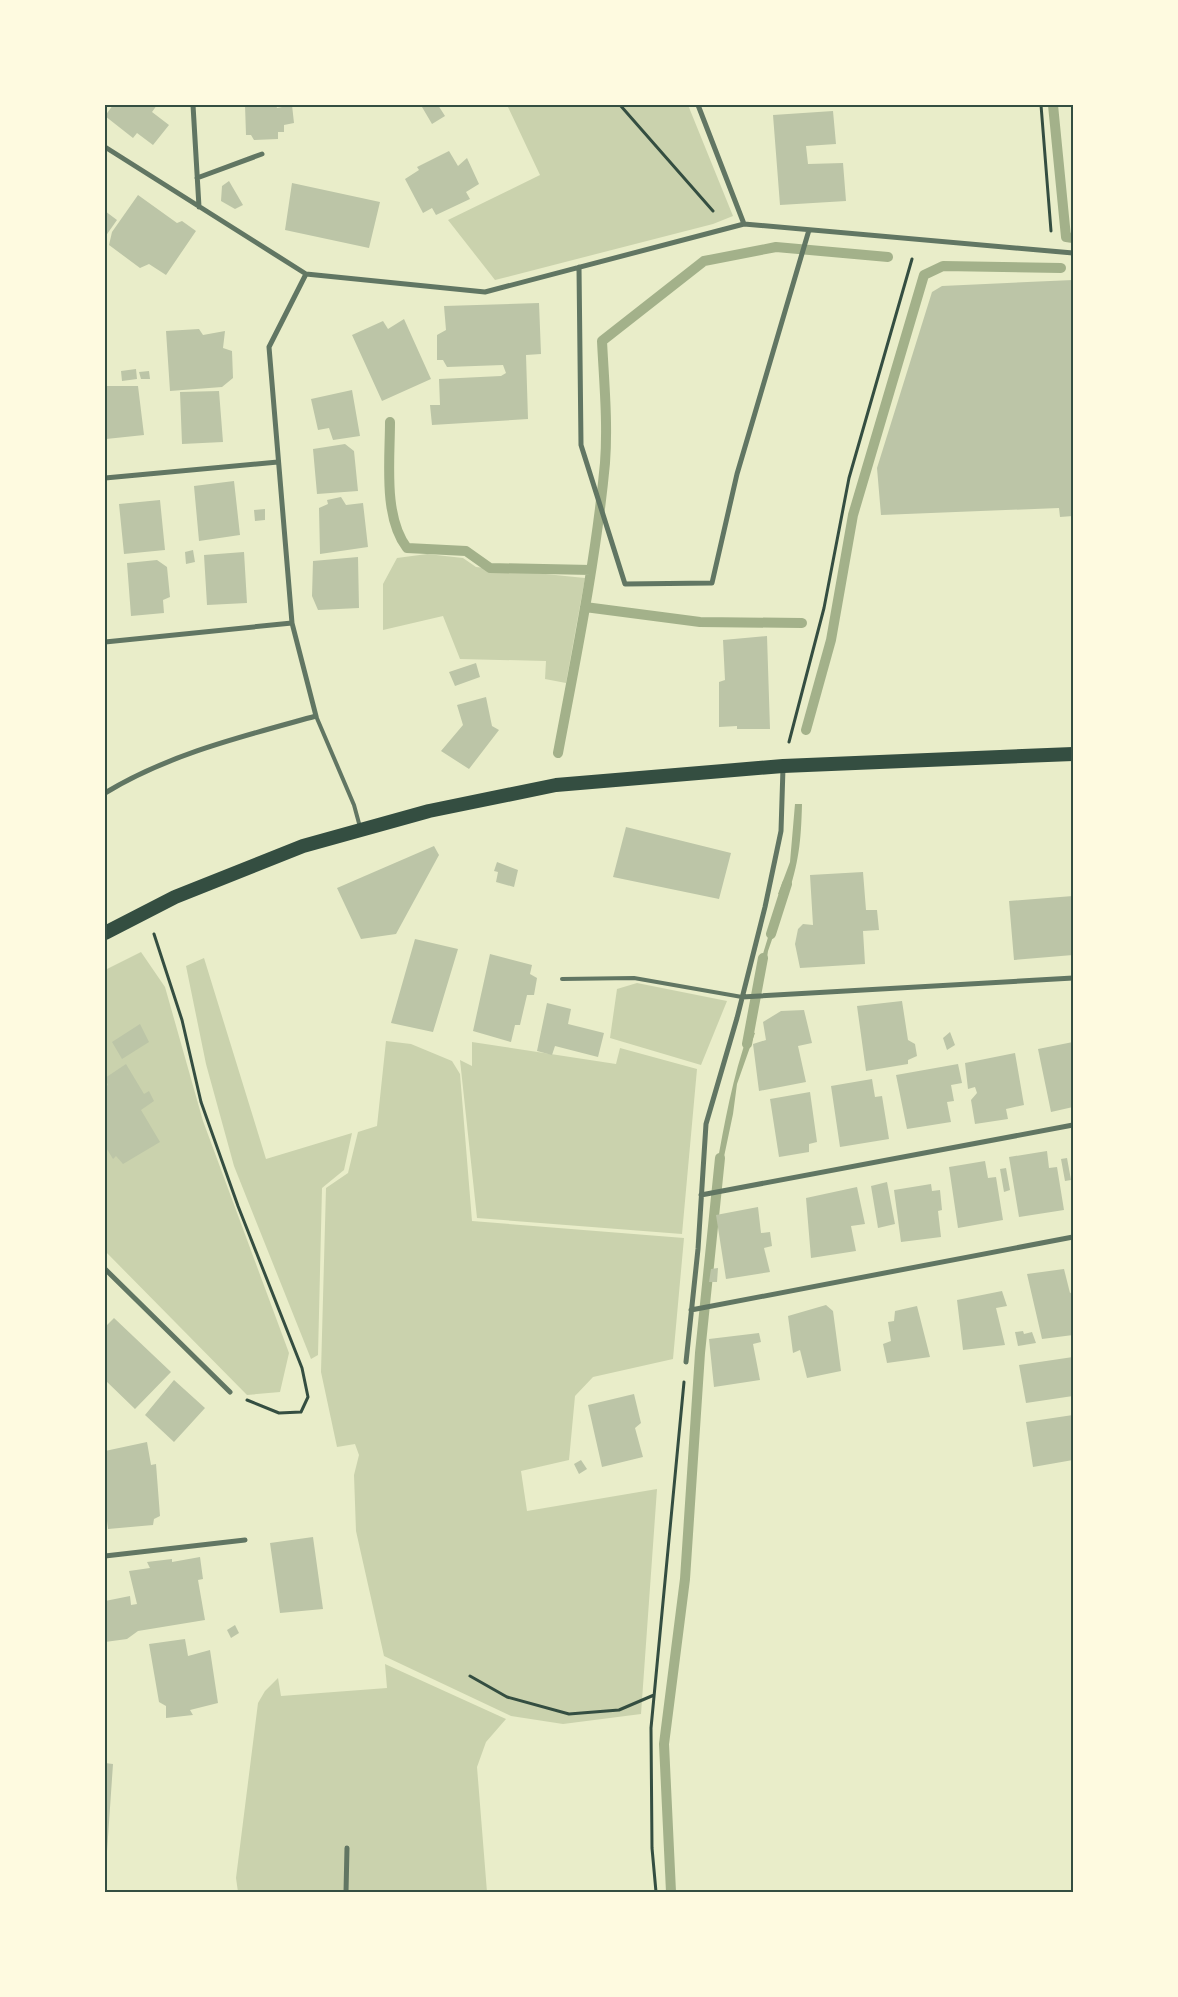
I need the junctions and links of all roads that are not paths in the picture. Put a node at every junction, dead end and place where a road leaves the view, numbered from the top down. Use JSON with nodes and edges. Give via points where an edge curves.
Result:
{"nodes":[{"id":1,"x":193,"y":105,"type":"edge"},
{"id":2,"x":698,"y":105,"type":"edge"},
{"id":3,"x":105,"y":147,"type":"edge"},
{"id":4,"x":262,"y":154,"type":"dead end"},
{"id":5,"x":198,"y":178,"type":"junction"},
{"id":6,"x":199,"y":207,"type":"junction"},
{"id":7,"x":744,"y":224,"type":"junction"},
{"id":8,"x":809,"y":230,"type":"junction"},
{"id":9,"x":1073,"y":253,"type":"edge"},
{"id":10,"x":579,"y":267,"type":"junction"},
{"id":11,"x":306,"y":274,"type":"junction"},
{"id":12,"x":278,"y":462,"type":"junction"},
{"id":13,"x":105,"y":478,"type":"edge"},
{"id":14,"x":292,"y":623,"type":"junction"},
{"id":15,"x":105,"y":642,"type":"edge"},
{"id":16,"x":316,"y":716,"type":"junction"},
{"id":17,"x":1073,"y":754,"type":"edge"},
{"id":18,"x":783,"y":766,"type":"junction"},
{"id":19,"x":105,"y":793,"type":"edge"},
{"id":20,"x":361,"y":830,"type":"junction"},
{"id":21,"x":105,"y":933,"type":"edge"},
{"id":22,"x":1073,"y":978,"type":"edge"},
{"id":23,"x":562,"y":979,"type":"dead end"},
{"id":24,"x":742,"y":997,"type":"junction"},
{"id":25,"x":1073,"y":1125,"type":"edge"},
{"id":26,"x":701,"y":1195,"type":"junction"},
{"id":27,"x":1073,"y":1236,"type":"edge"},
{"id":28,"x":105,"y":1268,"type":"edge"},
{"id":29,"x":692,"y":1310,"type":"junction"},
{"id":30,"x":686,"y":1362,"type":"road end"},
{"id":31,"x":230,"y":1392,"type":"road end"},
{"id":32,"x":244,"y":1540,"type":"dead end"},
{"id":33,"x":105,"y":1556,"type":"edge"},
{"id":34,"x":346,"y":1848,"type":"dead end"},
{"id":35,"x":346,"y":1892,"type":"edge"}],
"edges":[{"from":1,"to":5,"type":"street"},
{"from":2,"to":7,"type":"street"},
{"from":3,"to":6,"type":"street"},
{"from":4,"to":5,"type":"street"},
{"from":5,"to":6,"type":"street"},
{"from":6,"to":11,"type":"street"},
{"from":7,"to":8,"type":"street"},
{"from":7,"to":10,"type":"street"},
{"from":8,"to":9,"type":"street"},
{"from":8,"to":10,"type":"street","via":[[737,474],[712,583],[625,584],[581,445]]},
{"from":10,"to":11,"type":"street","via":[[484,292]]},
{"from":11,"to":12,"type":"street","via":[[269,347]]},
{"from":12,"to":13,"type":"street"},
{"from":12,"to":14,"type":"street"},
{"from":14,"to":15,"type":"street"},
{"from":14,"to":16,"type":"street"},
{"from":16,"to":19,"type":"street","via":[[205,747]]},
{"from":16,"to":20,"type":"lane","via":[[354,805]]},
{"from":17,"to":18,"type":"highway"},
{"from":18,"to":20,"type":"highway","via":[[556,785],[429,811]]},
{"from":18,"to":24,"type":"street","via":[[781,831]]},
{"from":20,"to":21,"type":"highway","via":[[303,846],[184,893]]},
{"from":22,"to":24,"type":"street"},
{"from":23,"to":24,"type":"lane","via":[[634,978]]},
{"from":24,"to":26,"type":"street","via":[[706,1124]]},
{"from":25,"to":26,"type":"street"},
{"from":26,"to":29,"type":"street"},
{"from":27,"to":29,"type":"street"},
{"from":28,"to":31,"type":"street"},
{"from":29,"to":30,"type":"street"},
{"from":32,"to":33,"type":"street"},
{"from":34,"to":35,"type":"street"}]}
